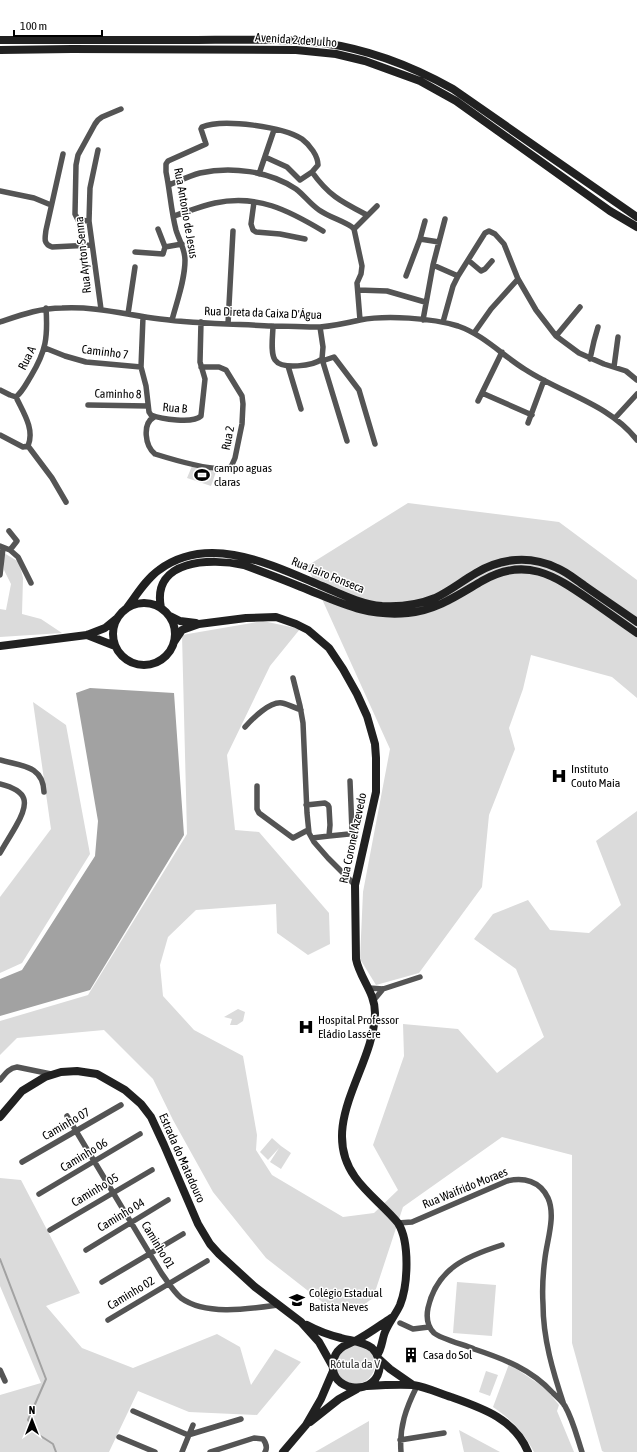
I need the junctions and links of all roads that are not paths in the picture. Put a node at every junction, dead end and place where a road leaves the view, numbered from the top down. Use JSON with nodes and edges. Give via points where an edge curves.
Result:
{"nodes":[{"id":1,"x":0,"y":40,"type":"edge"},
{"id":2,"x":0,"y":50,"type":"edge"},
{"id":3,"x":121,"y":109,"type":"dead end"},
{"id":4,"x":274,"y":130,"type":"junction"},
{"id":5,"x":98,"y":150,"type":"dead end"},
{"id":6,"x":63,"y":154,"type":"dead end"},
{"id":7,"x":265,"y":157,"type":"junction"},
{"id":8,"x":312,"y":172,"type":"junction"},
{"id":9,"x":259,"y":174,"type":"junction"},
{"id":10,"x":169,"y":185,"type":"junction"},
{"id":11,"x":0,"y":191,"type":"edge"},
{"id":12,"x":254,"y":202,"type":"junction"},
{"id":13,"x":51,"y":205,"type":"junction"},
{"id":14,"x":377,"y":206,"type":"dead end"},
{"id":15,"x":367,"y":215,"type":"junction"},
{"id":16,"x":174,"y":216,"type":"junction"},
{"id":17,"x":637,"y":217,"type":"edge"},
{"id":18,"x":444,"y":219,"type":"dead end"},
{"id":19,"x":89,"y":221,"type":"junction"},
{"id":20,"x":425,"y":221,"type":"dead end"},
{"id":21,"x":637,"y":227,"type":"edge"},
{"id":22,"x":158,"y":229,"type":"dead end"},
{"id":23,"x":354,"y":229,"type":"junction"},
{"id":24,"x":233,"y":230,"type":"dead end"},
{"id":25,"x":323,"y":231,"type":"dead end"},
{"id":26,"x":305,"y":239,"type":"dead end"},
{"id":27,"x":420,"y":240,"type":"junction"},
{"id":28,"x":439,"y":242,"type":"junction"},
{"id":29,"x":182,"y":244,"type":"junction"},
{"id":30,"x":92,"y":245,"type":"junction"},
{"id":31,"x":165,"y":247,"type":"junction"},
{"id":32,"x":135,"y":252,"type":"dead end"},
{"id":33,"x":468,"y":260,"type":"junction"},
{"id":34,"x":492,"y":261,"type":"dead end"},
{"id":35,"x":433,"y":265,"type":"junction"},
{"id":36,"x":135,"y":267,"type":"dead end"},
{"id":37,"x":406,"y":276,"type":"dead end"},
{"id":38,"x":458,"y":276,"type":"junction"},
{"id":39,"x":518,"y":279,"type":"junction"},
{"id":40,"x":358,"y":290,"type":"junction"},
{"id":41,"x":425,"y":302,"type":"junction"},
{"id":42,"x":580,"y":307,"type":"dead end"},
{"id":43,"x":46,"y":308,"type":"junction"},
{"id":44,"x":101,"y":309,"type":"junction"},
{"id":45,"x":128,"y":314,"type":"junction"},
{"id":46,"x":143,"y":317,"type":"junction"},
{"id":47,"x":172,"y":320,"type":"junction"},
{"id":48,"x":360,"y":320,"type":"junction"},
{"id":49,"x":423,"y":320,"type":"junction"},
{"id":50,"x":0,"y":322,"type":"edge"},
{"id":51,"x":201,"y":322,"type":"junction"},
{"id":52,"x":443,"y":322,"type":"junction"},
{"id":53,"x":228,"y":324,"type":"junction"},
{"id":54,"x":273,"y":326,"type":"junction"},
{"id":55,"x":320,"y":327,"type":"junction"},
{"id":56,"x":598,"y":327,"type":"dead end"},
{"id":57,"x":474,"y":333,"type":"junction"},
{"id":58,"x":556,"y":336,"type":"junction"},
{"id":59,"x":618,"y":337,"type":"dead end"},
{"id":60,"x":45,"y":348,"type":"junction"},
{"id":61,"x":502,"y":352,"type":"junction"},
{"id":62,"x":590,"y":359,"type":"junction"},
{"id":63,"x":322,"y":360,"type":"junction"},
{"id":64,"x":288,"y":366,"type":"junction"},
{"id":65,"x":614,"y":366,"type":"junction"},
{"id":66,"x":201,"y":367,"type":"junction"},
{"id":67,"x":141,"y":368,"type":"junction"},
{"id":68,"x":544,"y":380,"type":"junction"},
{"id":69,"x":637,"y":380,"type":"edge"},
{"id":70,"x":0,"y":390,"type":"edge"},
{"id":71,"x":482,"y":393,"type":"junction"},
{"id":72,"x":637,"y":394,"type":"edge"},
{"id":73,"x":16,"y":396,"type":"junction"},
{"id":74,"x":478,"y":401,"type":"dead end"},
{"id":75,"x":88,"y":405,"type":"dead end"},
{"id":76,"x":148,"y":406,"type":"junction"},
{"id":77,"x":301,"y":409,"type":"dead end"},
{"id":78,"x":532,"y":415,"type":"junction"},
{"id":79,"x":154,"y":417,"type":"junction"},
{"id":80,"x":615,"y":418,"type":"junction"},
{"id":81,"x":528,"y":423,"type":"dead end"},
{"id":82,"x":0,"y":435,"type":"edge"},
{"id":83,"x":637,"y":440,"type":"edge"},
{"id":84,"x":347,"y":441,"type":"dead end"},
{"id":85,"x":375,"y":444,"type":"dead end"},
{"id":86,"x":28,"y":446,"type":"junction"},
{"id":87,"x":66,"y":502,"type":"dead end"},
{"id":88,"x":9,"y":531,"type":"dead end"},
{"id":89,"x":1,"y":547,"type":"edge"},
{"id":90,"x":10,"y":550,"type":"junction"},
{"id":91,"x":0,"y":575,"type":"edge"},
{"id":92,"x":31,"y":583,"type":"dead end"},
{"id":93,"x":161,"y":608,"type":"junction"},
{"id":94,"x":126,"y":609,"type":"junction"},
{"id":95,"x":119,"y":615,"type":"junction"},
{"id":96,"x":169,"y":615,"type":"junction"},
{"id":97,"x":637,"y":622,"type":"edge"},
{"id":98,"x":199,"y":624,"type":"junction"},
{"id":99,"x":637,"y":633,"type":"edge"},
{"id":100,"x":87,"y":635,"type":"junction"},
{"id":101,"x":174,"y":642,"type":"junction"},
{"id":102,"x":0,"y":646,"type":"edge"},
{"id":103,"x":115,"y":646,"type":"junction"},
{"id":104,"x":293,"y":678,"type":"dead end"},
{"id":105,"x":301,"y":710,"type":"junction"},
{"id":106,"x":245,"y":727,"type":"dead end"},
{"id":107,"x":0,"y":760,"type":"edge"},
{"id":108,"x":350,"y":781,"type":"dead end"},
{"id":109,"x":0,"y":784,"type":"edge"},
{"id":110,"x":257,"y":786,"type":"dead end"},
{"id":111,"x":44,"y":792,"type":"dead end"},
{"id":112,"x":306,"y":805,"type":"junction"},
{"id":113,"x":308,"y":830,"type":"junction"},
{"id":114,"x":329,"y":836,"type":"junction"},
{"id":115,"x":312,"y":838,"type":"junction"},
{"id":116,"x":0,"y":853,"type":"edge"},
{"id":117,"x":355,"y":885,"type":"junction"},
{"id":118,"x":420,"y":977,"type":"dead end"},
{"id":119,"x":369,"y":988,"type":"junction"},
{"id":120,"x":383,"y":989,"type":"junction"},
{"id":121,"x":373,"y":1002,"type":"junction"},
{"id":122,"x":51,"y":1074,"type":"junction"},
{"id":123,"x":0,"y":1080,"type":"edge"},
{"id":124,"x":121,"y":1105,"type":"dead end"},
{"id":125,"x":66,"y":1116,"type":"dead end"},
{"id":126,"x":0,"y":1117,"type":"edge"},
{"id":127,"x":76,"y":1132,"type":"junction"},
{"id":128,"x":140,"y":1134,"type":"dead end"},
{"id":129,"x":94,"y":1161,"type":"junction"},
{"id":130,"x":22,"y":1162,"type":"dead end"},
{"id":131,"x":152,"y":1170,"type":"dead end"},
{"id":132,"x":113,"y":1192,"type":"junction"},
{"id":133,"x":39,"y":1194,"type":"dead end"},
{"id":134,"x":168,"y":1200,"type":"dead end"},
{"id":135,"x":131,"y":1222,"type":"junction"},
{"id":136,"x":401,"y":1227,"type":"junction"},
{"id":137,"x":50,"y":1230,"type":"dead end"},
{"id":138,"x":183,"y":1234,"type":"dead end"},
{"id":139,"x":502,"y":1245,"type":"dead end"},
{"id":140,"x":86,"y":1250,"type":"dead end"},
{"id":141,"x":150,"y":1253,"type":"junction"},
{"id":142,"x":207,"y":1261,"type":"dead end"},
{"id":143,"x":102,"y":1282,"type":"dead end"},
{"id":144,"x":169,"y":1284,"type":"junction"},
{"id":145,"x":278,"y":1305,"type":"junction"},
{"id":146,"x":392,"y":1318,"type":"junction"},
{"id":147,"x":108,"y":1320,"type":"dead end"},
{"id":148,"x":300,"y":1322,"type":"junction"},
{"id":149,"x":400,"y":1323,"type":"dead end"},
{"id":150,"x":429,"y":1327,"type":"junction"},
{"id":151,"x":354,"y":1341,"type":"junction"},
{"id":152,"x":378,"y":1357,"type":"junction"},
{"id":153,"x":333,"y":1369,"type":"junction"},
{"id":154,"x":0,"y":1370,"type":"edge"},
{"id":155,"x":5,"y":1381,"type":"dead end"},
{"id":156,"x":366,"y":1386,"type":"junction"},
{"id":157,"x":415,"y":1386,"type":"junction"},
{"id":158,"x":357,"y":1389,"type":"junction"},
{"id":159,"x":564,"y":1405,"type":"junction"},
{"id":160,"x":133,"y":1411,"type":"dead end"},
{"id":161,"x":241,"y":1419,"type":"dead end"},
{"id":162,"x":193,"y":1425,"type":"dead end"},
{"id":163,"x":306,"y":1425,"type":"junction"},
{"id":164,"x":444,"y":1432,"type":"dead end"},
{"id":165,"x":188,"y":1435,"type":"junction"},
{"id":166,"x":119,"y":1437,"type":"dead end"},
{"id":167,"x":400,"y":1440,"type":"junction"},
{"id":168,"x":155,"y":1452,"type":"edge"},
{"id":169,"x":182,"y":1452,"type":"edge"},
{"id":170,"x":210,"y":1452,"type":"edge"},
{"id":171,"x":264,"y":1452,"type":"edge"},
{"id":172,"x":283,"y":1452,"type":"edge"},
{"id":173,"x":401,"y":1452,"type":"edge"},
{"id":174,"x":528,"y":1452,"type":"edge"},
{"id":175,"x":581,"y":1452,"type":"edge"}],
"edges":[{"from":1,"to":17,"type":"main road","name":"Avenida 2 de Julho","via":[[246,40],[304,42],[367,52],[425,74],[453,89]]},
{"from":2,"to":21,"type":"main road","name":"Avenida 2 de Julho","via":[[296,50],[365,61],[420,81],[456,101],[610,211]]},
{"from":3,"to":19,"type":"street","via":[[102,117],[95,124],[77,161],[75,214],[78,220]]},
{"from":4,"to":7,"type":"street"},
{"from":4,"to":8,"type":"street","via":[[296,136],[305,142],[318,161]]},
{"from":4,"to":10,"type":"street","name":"Rua Antonio de Jesus","via":[[243,124],[210,124],[202,127],[206,144],[166,164]]},
{"from":5,"to":19,"type":"street","name":"Rua Ayrton Senna","via":[[90,188]]},
{"from":6,"to":13,"type":"street"},
{"from":7,"to":8,"type":"street","via":[[287,167],[300,180]]},
{"from":7,"to":9,"type":"street"},
{"from":8,"to":15,"type":"street","via":[[334,197]]},
{"from":9,"to":10,"type":"street","via":[[210,171]]},
{"from":9,"to":23,"type":"street","via":[[294,188],[320,211]]},
{"from":10,"to":16,"type":"street","name":"Rua Antonio de Jesus"},
{"from":11,"to":13,"type":"street","via":[[34,198]]},
{"from":12,"to":16,"type":"street","via":[[215,203]]},
{"from":12,"to":25,"type":"street","via":[[288,211]]},
{"from":12,"to":26,"type":"street","via":[[251,224],[253,230]]},
{"from":13,"to":30,"type":"street","via":[[46,244],[52,247]]},
{"from":14,"to":15,"type":"street"},
{"from":15,"to":23,"type":"street"},
{"from":16,"to":29,"type":"street","name":"Rua Antonio de Jesus"},
{"from":18,"to":28,"type":"street"},
{"from":19,"to":30,"type":"street","name":"Rua Ayrton Senna"},
{"from":20,"to":27,"type":"street"},
{"from":22,"to":31,"type":"street"},
{"from":23,"to":40,"type":"street","via":[[362,266]]},
{"from":24,"to":53,"type":"street"},
{"from":27,"to":28,"type":"street"},
{"from":27,"to":37,"type":"street"},
{"from":28,"to":35,"type":"street"},
{"from":29,"to":31,"type":"street"},
{"from":29,"to":47,"type":"street","name":"Rua Antonio de Jesus","via":[[185,270]]},
{"from":30,"to":44,"type":"street","name":"Rua Ayrton Senna"},
{"from":31,"to":32,"type":"street","via":[[163,254]]},
{"from":33,"to":34,"type":"street","via":[[481,271]]},
{"from":33,"to":38,"type":"street"},
{"from":33,"to":39,"type":"street","via":[[485,233],[492,232],[504,244]]},
{"from":35,"to":38,"type":"street"},
{"from":35,"to":41,"type":"street"},
{"from":36,"to":45,"type":"street"},
{"from":38,"to":52,"type":"street"},
{"from":39,"to":57,"type":"street"},
{"from":39,"to":58,"type":"street","via":[[536,310]]},
{"from":40,"to":41,"type":"street","via":[[387,291]]},
{"from":40,"to":48,"type":"street"},
{"from":41,"to":49,"type":"street"},
{"from":42,"to":58,"type":"street"},
{"from":43,"to":44,"type":"street","name":"Rua Direta da Caixa D'Água"},
{"from":43,"to":50,"type":"street","name":"Rua Direta da Caixa D'Água"},
{"from":43,"to":60,"type":"street","name":"Rua A"},
{"from":44,"to":45,"type":"street","name":"Rua Direta da Caixa D'Água"},
{"from":45,"to":46,"type":"street","name":"Rua Direta da Caixa D'Água"},
{"from":46,"to":47,"type":"street","name":"Rua Direta da Caixa D'Água"},
{"from":46,"to":67,"type":"street","name":"Rua B"},
{"from":47,"to":51,"type":"street","name":"Rua Direta da Caixa D'Água"},
{"from":48,"to":49,"type":"street","name":"Rua Direta da Caixa D'Água"},
{"from":48,"to":55,"type":"street","name":"Rua Direta da Caixa D'Água"},
{"from":49,"to":52,"type":"street","name":"Rua Direta da Caixa D'Água"},
{"from":51,"to":53,"type":"street","name":"Rua Direta da Caixa D'Água"},
{"from":51,"to":66,"type":"street","name":"Rua B"},
{"from":52,"to":57,"type":"street","name":"Rua Direta da Caixa D'Água"},
{"from":53,"to":54,"type":"street","name":"Rua Direta da Caixa D'Água"},
{"from":54,"to":55,"type":"street","name":"Rua Direta da Caixa D'Água"},
{"from":54,"to":64,"type":"street","via":[[273,356],[281,365]]},
{"from":55,"to":63,"type":"street"},
{"from":56,"to":62,"type":"street"},
{"from":57,"to":61,"type":"street","name":"Rua Direta da Caixa D'Água"},
{"from":58,"to":62,"type":"street"},
{"from":59,"to":65,"type":"street"},
{"from":60,"to":67,"type":"street","name":"Caminho 7","via":[[81,361]]},
{"from":60,"to":73,"type":"street","name":"Rua A","via":[[22,391]]},
{"from":61,"to":68,"type":"street","name":"Rua Direta da Caixa D'Água","via":[[526,371]]},
{"from":61,"to":71,"type":"street"},
{"from":62,"to":65,"type":"street"},
{"from":63,"to":64,"type":"street","via":[[313,364]]},
{"from":63,"to":84,"type":"street"},
{"from":63,"to":85,"type":"street","via":[[334,357],[359,390]]},
{"from":64,"to":77,"type":"street"},
{"from":65,"to":69,"type":"street"},
{"from":66,"to":79,"type":"street","name":"Rua B","via":[[205,386],[200,418],[188,420]]},
{"from":66,"to":79,"type":"street","name":"Rua 2","via":[[219,367],[226,370],[242,396],[242,424],[231,467],[212,468],[155,454],[146,438],[149,422]]},
{"from":67,"to":76,"type":"street","name":"Rua B"},
{"from":68,"to":78,"type":"street"},
{"from":68,"to":80,"type":"street","name":"Rua Direta da Caixa D'Água"},
{"from":70,"to":73,"type":"street"},
{"from":71,"to":74,"type":"street"},
{"from":71,"to":78,"type":"street"},
{"from":72,"to":80,"type":"street"},
{"from":73,"to":86,"type":"street","via":[[28,423]]},
{"from":75,"to":76,"type":"street","name":"Caminho 8"},
{"from":76,"to":79,"type":"street","name":"Rua B"},
{"from":78,"to":81,"type":"street"},
{"from":80,"to":83,"type":"street","name":"Rua Direta da Caixa D'Água"},
{"from":82,"to":86,"type":"street","via":[[23,447]]},
{"from":86,"to":87,"type":"street"},
{"from":88,"to":90,"type":"street","via":[[17,541]]},
{"from":89,"to":90,"type":"street"},
{"from":89,"to":91,"type":"street"},
{"from":90,"to":92,"type":"street","via":[[18,557]]},
{"from":93,"to":94,"type":"main road","via":[[143,603],[134,604]]},
{"from":93,"to":96,"type":"main road"},
{"from":93,"to":99,"type":"main road","name":"Rua Jairo Fonseca","via":[[159,592],[166,577],[179,568],[196,563],[226,562],[244,565],[352,607],[371,613],[388,614],[431,608],[450,601],[495,574],[521,569],[558,578]]},
{"from":94,"to":95,"type":"main road"},
{"from":94,"to":97,"type":"main road","name":"Rua Jairo Fonseca","via":[[159,570],[182,557],[194,554],[217,553],[246,557],[267,563],[364,603],[382,606],[411,605],[429,600],[496,563],[522,560],[537,561],[561,570]]},
{"from":95,"to":100,"type":"main road","via":[[105,628]]},
{"from":95,"to":103,"type":"main road","via":[[113,630]]},
{"from":96,"to":98,"type":"main road","via":[[180,621]]},
{"from":96,"to":101,"type":"main road","via":[[174,628]]},
{"from":98,"to":101,"type":"main road","via":[[182,630]]},
{"from":98,"to":117,"type":"main road","name":"Rua Coronel Azevedo","via":[[256,617],[281,618],[313,634],[329,648],[343,669],[367,716],[376,758],[375,798]]},
{"from":100,"to":102,"type":"main road"},
{"from":100,"to":103,"type":"main road"},
{"from":101,"to":103,"type":"main road","via":[[165,657],[146,664],[133,663],[126,659]]},
{"from":104,"to":105,"type":"street"},
{"from":105,"to":106,"type":"street","via":[[282,703],[273,704],[252,718]]},
{"from":105,"to":112,"type":"street"},
{"from":107,"to":111,"type":"street","via":[[33,769],[42,779]]},
{"from":108,"to":114,"type":"street","via":[[352,831],[349,834]]},
{"from":109,"to":116,"type":"street","via":[[17,790],[26,801],[23,814]]},
{"from":110,"to":113,"type":"street","via":[[259,813],[293,838]]},
{"from":112,"to":113,"type":"street"},
{"from":112,"to":114,"type":"street","via":[[328,805]]},
{"from":113,"to":115,"type":"street"},
{"from":114,"to":115,"type":"street"},
{"from":115,"to":117,"type":"street"},
{"from":117,"to":119,"type":"main road","name":"Rua Coronel Azevedo","via":[[356,959]]},
{"from":118,"to":120,"type":"street"},
{"from":119,"to":120,"type":"street"},
{"from":119,"to":121,"type":"main road","name":"Rua Coronel Azevedo"},
{"from":120,"to":121,"type":"street"},
{"from":121,"to":136,"type":"main road","name":"Rua Coronel Azevedo","via":[[371,1038],[342,1123],[342,1143],[348,1166],[354,1176]]},
{"from":122,"to":123,"type":"street","via":[[17,1067],[8,1071]]},
{"from":122,"to":126,"type":"main road","name":"Estrada do Matadouro","via":[[22,1091]]},
{"from":122,"to":145,"type":"main road","name":"Estrada do Matadouro","via":[[77,1071],[97,1074],[126,1090],[141,1104],[151,1117],[203,1234],[233,1268]]},
{"from":124,"to":127,"type":"street","name":"Caminho 07"},
{"from":125,"to":127,"type":"street","name":"Caminho 01"},
{"from":127,"to":129,"type":"street","name":"Caminho 01"},
{"from":127,"to":130,"type":"street","name":"Caminho 07"},
{"from":128,"to":129,"type":"street","name":"Caminho 06"},
{"from":129,"to":132,"type":"street","name":"Caminho 01"},
{"from":129,"to":133,"type":"street","name":"Caminho 06"},
{"from":131,"to":132,"type":"street","name":"Caminho 05"},
{"from":132,"to":135,"type":"street","name":"Caminho 01"},
{"from":132,"to":137,"type":"street","name":"Caminho 05"},
{"from":134,"to":135,"type":"street","name":"Caminho 04"},
{"from":135,"to":140,"type":"street","name":"Caminho 04"},
{"from":135,"to":141,"type":"street","name":"Caminho 01"},
{"from":136,"to":146,"type":"main road","via":[[406,1254],[404,1286],[400,1305]]},
{"from":136,"to":159,"type":"street","name":"Rua Waifrido Moraes","via":[[507,1181],[522,1179],[535,1183],[543,1190],[551,1210],[543,1282],[543,1318],[550,1358]]},
{"from":138,"to":141,"type":"street"},
{"from":139,"to":150,"type":"street","via":[[476,1253],[458,1263],[442,1278],[427,1314]]},
{"from":141,"to":143,"type":"street"},
{"from":141,"to":144,"type":"street","name":"Caminho 01"},
{"from":142,"to":144,"type":"street","name":"Caminho 02"},
{"from":144,"to":145,"type":"street","name":"Caminho 01","via":[[182,1298],[206,1309]]},
{"from":144,"to":147,"type":"street","name":"Caminho 02"},
{"from":145,"to":148,"type":"main road","name":"Estrada do Matadouro"},
{"from":146,"to":151,"type":"main road"},
{"from":146,"to":152,"type":"main road","via":[[382,1338]]},
{"from":148,"to":151,"type":"main road","name":"Estrada do Matadouro"},
{"from":148,"to":153,"type":"main road","name":"Estrada do Matadouro","via":[[319,1342]]},
{"from":149,"to":150,"type":"street","via":[[413,1329]]},
{"from":150,"to":159,"type":"street","via":[[439,1336],[497,1356],[527,1370],[546,1385]]},
{"from":151,"to":152,"type":"main road","via":[[366,1344]]},
{"from":151,"to":153,"type":"main road","via":[[338,1350]]},
{"from":152,"to":156,"type":"main road","via":[[376,1378]]},
{"from":152,"to":157,"type":"main road","via":[[390,1369]]},
{"from":153,"to":158,"type":"main road","via":[[336,1378],[342,1384]]},
{"from":153,"to":163,"type":"main road","via":[[321,1399]]},
{"from":154,"to":155,"type":"street"},
{"from":156,"to":157,"type":"main road"},
{"from":156,"to":158,"type":"main road"},
{"from":157,"to":167,"type":"street","via":[[404,1417]]},
{"from":157,"to":174,"type":"main road","via":[[472,1405],[500,1418],[516,1432]]},
{"from":158,"to":163,"type":"main road","via":[[339,1399]]},
{"from":159,"to":175,"type":"street","name":"Rua Waifrido Moraes"},
{"from":160,"to":165,"type":"street"},
{"from":161,"to":165,"type":"street"},
{"from":162,"to":165,"type":"street"},
{"from":163,"to":172,"type":"main road"},
{"from":164,"to":167,"type":"street"},
{"from":165,"to":169,"type":"street"},
{"from":166,"to":168,"type":"street"},
{"from":167,"to":173,"type":"street"},
{"from":170,"to":171,"type":"street","via":[[260,1438],[266,1442]]}]}
